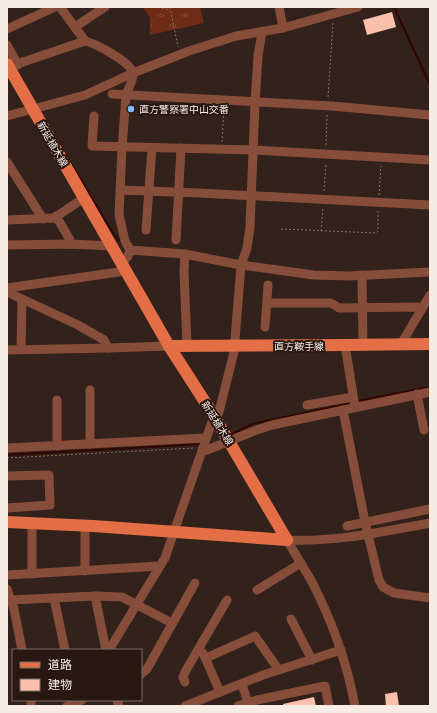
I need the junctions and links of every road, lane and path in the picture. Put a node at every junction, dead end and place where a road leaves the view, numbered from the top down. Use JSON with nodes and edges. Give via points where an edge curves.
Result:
{"nodes":[{"id":1,"x":55,"y":7,"type":"edge"},
{"id":2,"x":60,"y":7,"type":"edge"},
{"id":3,"x":105,"y":7,"type":"edge"},
{"id":4,"x":158,"y":7,"type":"edge"},
{"id":5,"x":170,"y":7,"type":"edge"},
{"id":6,"x":279,"y":7,"type":"edge"},
{"id":7,"x":358,"y":7,"type":"edge"},
{"id":8,"x":170,"y":10,"type":"junction"},
{"id":9,"x":333,"y":14,"type":"junction"},
{"id":10,"x":75,"y":27,"type":"junction"},
{"id":11,"x":283,"y":28,"type":"junction"},
{"id":12,"x":7,"y":29,"type":"edge"},
{"id":13,"x":262,"y":32,"type":"junction"},
{"id":14,"x":85,"y":41,"type":"junction"},
{"id":15,"x":7,"y":46,"type":"edge"},
{"id":16,"x":180,"y":54,"type":"junction"},
{"id":17,"x":12,"y":66,"type":"edge"},
{"id":18,"x":133,"y":73,"type":"junction"},
{"id":19,"x":112,"y":94,"type":"dead end"},
{"id":20,"x":126,"y":95,"type":"junction"},
{"id":21,"x":224,"y":101,"type":"junction"},
{"id":22,"x":255,"y":102,"type":"junction"},
{"id":23,"x":328,"y":106,"type":"junction"},
{"id":24,"x":430,"y":115,"type":"edge"},
{"id":25,"x":7,"y":116,"type":"edge"},
{"id":26,"x":94,"y":116,"type":"dead end"},
{"id":27,"x":122,"y":147,"type":"junction"},
{"id":28,"x":152,"y":148,"type":"junction"},
{"id":29,"x":181,"y":148,"type":"junction"},
{"id":30,"x":221,"y":149,"type":"junction"},
{"id":31,"x":254,"y":150,"type":"junction"},
{"id":32,"x":326,"y":154,"type":"junction"},
{"id":33,"x":381,"y":157,"type":"junction"},
{"id":34,"x":430,"y":160,"type":"edge"},
{"id":35,"x":7,"y":162,"type":"edge"},
{"id":36,"x":11,"y":176,"type":"edge"},
{"id":37,"x":120,"y":190,"type":"junction"},
{"id":38,"x":149,"y":191,"type":"junction"},
{"id":39,"x":179,"y":192,"type":"junction"},
{"id":40,"x":252,"y":196,"type":"junction"},
{"id":41,"x":84,"y":198,"type":"junction"},
{"id":42,"x":324,"y":199,"type":"junction"},
{"id":43,"x":379,"y":202,"type":"junction"},
{"id":44,"x":430,"y":205,"type":"edge"},
{"id":45,"x":56,"y":216,"type":"junction"},
{"id":46,"x":43,"y":219,"type":"junction"},
{"id":47,"x":7,"y":220,"type":"edge"},
{"id":48,"x":281,"y":229,"type":"dead end"},
{"id":49,"x":146,"y":230,"type":"dead end"},
{"id":50,"x":321,"y":231,"type":"junction"},
{"id":51,"x":176,"y":240,"type":"dead end"},
{"id":52,"x":70,"y":244,"type":"junction"},
{"id":53,"x":7,"y":245,"type":"edge"},
{"id":54,"x":112,"y":246,"type":"junction"},
{"id":55,"x":130,"y":250,"type":"junction"},
{"id":56,"x":185,"y":254,"type":"junction"},
{"id":57,"x":241,"y":265,"type":"junction"},
{"id":58,"x":124,"y":267,"type":"junction"},
{"id":59,"x":430,"y":272,"type":"edge"},
{"id":60,"x":362,"y":276,"type":"junction"},
{"id":61,"x":268,"y":285,"type":"dead end"},
{"id":62,"x":7,"y":288,"type":"edge"},
{"id":63,"x":7,"y":292,"type":"edge"},
{"id":64,"x":430,"y":295,"type":"edge"},
{"id":65,"x":22,"y":299,"type":"junction"},
{"id":66,"x":267,"y":303,"type":"junction"},
{"id":67,"x":362,"y":308,"type":"junction"},
{"id":68,"x":422,"y":309,"type":"junction"},
{"id":69,"x":265,"y":327,"type":"dead end"},
{"id":70,"x":401,"y":344,"type":"junction"},
{"id":71,"x":430,"y":344,"type":"edge"},
{"id":72,"x":345,"y":345,"type":"junction"},
{"id":73,"x":363,"y":345,"type":"junction"},
{"id":74,"x":169,"y":346,"type":"junction"},
{"id":75,"x":186,"y":346,"type":"junction"},
{"id":76,"x":235,"y":346,"type":"junction"},
{"id":77,"x":108,"y":348,"type":"junction"},
{"id":78,"x":21,"y":349,"type":"junction"},
{"id":79,"x":7,"y":350,"type":"edge"},
{"id":80,"x":90,"y":390,"type":"dead end"},
{"id":81,"x":430,"y":392,"type":"edge"},
{"id":82,"x":417,"y":394,"type":"junction"},
{"id":83,"x":353,"y":397,"type":"junction"},
{"id":84,"x":57,"y":400,"type":"dead end"},
{"id":85,"x":308,"y":405,"type":"dead end"},
{"id":86,"x":355,"y":407,"type":"junction"},
{"id":87,"x":343,"y":410,"type":"junction"},
{"id":88,"x":214,"y":416,"type":"junction"},
{"id":89,"x":424,"y":430,"type":"dead end"},
{"id":90,"x":206,"y":438,"type":"junction"},
{"id":91,"x":229,"y":440,"type":"junction"},
{"id":92,"x":90,"y":444,"type":"junction"},
{"id":93,"x":56,"y":446,"type":"junction"},
{"id":94,"x":7,"y":448,"type":"edge"},
{"id":95,"x":202,"y":450,"type":"junction"},
{"id":96,"x":7,"y":458,"type":"edge"},
{"id":97,"x":7,"y":476,"type":"edge"},
{"id":98,"x":7,"y":508,"type":"edge"},
{"id":99,"x":430,"y":509,"type":"edge"},
{"id":100,"x":7,"y":522,"type":"edge"},
{"id":101,"x":365,"y":522,"type":"junction"},
{"id":102,"x":430,"y":522,"type":"edge"},
{"id":103,"x":32,"y":523,"type":"junction"},
{"id":104,"x":85,"y":526,"type":"junction"},
{"id":105,"x":347,"y":526,"type":"dead end"},
{"id":106,"x":175,"y":531,"type":"junction"},
{"id":107,"x":368,"y":535,"type":"junction"},
{"id":108,"x":287,"y":540,"type":"junction"},
{"id":109,"x":301,"y":563,"type":"junction"},
{"id":110,"x":160,"y":566,"type":"junction"},
{"id":111,"x":85,"y":571,"type":"junction"},
{"id":112,"x":32,"y":574,"type":"junction"},
{"id":113,"x":7,"y":576,"type":"edge"},
{"id":114,"x":195,"y":583,"type":"dead end"},
{"id":115,"x":7,"y":589,"type":"edge"},
{"id":116,"x":257,"y":590,"type":"dead end"},
{"id":117,"x":95,"y":596,"type":"junction"},
{"id":118,"x":54,"y":598,"type":"junction"},
{"id":119,"x":430,"y":598,"type":"edge"},
{"id":120,"x":11,"y":600,"type":"junction"},
{"id":121,"x":227,"y":600,"type":"dead end"},
{"id":122,"x":136,"y":604,"type":"junction"},
{"id":123,"x":292,"y":619,"type":"dead end"},
{"id":124,"x":172,"y":623,"type":"junction"},
{"id":125,"x":200,"y":646,"type":"junction"},
{"id":126,"x":22,"y":649,"type":"edge"},
{"id":127,"x":65,"y":649,"type":"edge"},
{"id":128,"x":106,"y":649,"type":"edge"},
{"id":129,"x":110,"y":649,"type":"edge"},
{"id":130,"x":341,"y":650,"type":"junction"},
{"id":131,"x":206,"y":658,"type":"junction"},
{"id":132,"x":312,"y":660,"type":"junction"},
{"id":133,"x":279,"y":670,"type":"junction"},
{"id":134,"x":142,"y":673,"type":"edge"},
{"id":135,"x":185,"y":682,"type":"dead end"},
{"id":136,"x":242,"y":684,"type":"junction"},
{"id":137,"x":220,"y":692,"type":"junction"},
{"id":138,"x":78,"y":701,"type":"edge"},
{"id":139,"x":249,"y":705,"type":"edge"},
{"id":140,"x":67,"y":706,"type":"edge"},
{"id":141,"x":185,"y":706,"type":"edge"},
{"id":142,"x":238,"y":706,"type":"edge"},
{"id":143,"x":329,"y":706,"type":"edge"},
{"id":144,"x":355,"y":706,"type":"edge"}],
"edges":[{"from":1,"to":12,"type":"street"},
{"from":2,"to":10,"type":"street"},
{"from":3,"to":10,"type":"street"},
{"from":4,"to":8,"type":"path"},
{"from":5,"to":8,"type":"path"},
{"from":6,"to":11,"type":"street"},
{"from":7,"to":9,"type":"street"},
{"from":8,"to":16,"type":"path"},
{"from":9,"to":11,"type":"street"},
{"from":9,"to":23,"type":"path"},
{"from":10,"to":14,"type":"street"},
{"from":11,"to":13,"type":"street"},
{"from":13,"to":16,"type":"street","via":[[236,36]]},
{"from":13,"to":22,"type":"street"},
{"from":14,"to":17,"type":"street"},
{"from":14,"to":18,"type":"street","via":[[123,61]]},
{"from":15,"to":17,"type":"street"},
{"from":16,"to":18,"type":"street"},
{"from":17,"to":41,"type":"main road","name":"新延植木線"},
{"from":18,"to":20,"type":"street","via":[[132,83]]},
{"from":18,"to":25,"type":"street","via":[[85,95]]},
{"from":19,"to":20,"type":"street"},
{"from":20,"to":21,"type":"street"},
{"from":20,"to":27,"type":"street"},
{"from":21,"to":22,"type":"street"},
{"from":21,"to":30,"type":"path"},
{"from":22,"to":23,"type":"street"},
{"from":22,"to":31,"type":"street"},
{"from":23,"to":24,"type":"street"},
{"from":23,"to":32,"type":"path"},
{"from":26,"to":27,"type":"street","via":[[92,146]]},
{"from":27,"to":28,"type":"street"},
{"from":27,"to":37,"type":"street"},
{"from":28,"to":29,"type":"street"},
{"from":28,"to":38,"type":"street"},
{"from":29,"to":30,"type":"street"},
{"from":29,"to":39,"type":"street"},
{"from":30,"to":31,"type":"street"},
{"from":31,"to":32,"type":"street"},
{"from":31,"to":40,"type":"street"},
{"from":32,"to":33,"type":"street"},
{"from":32,"to":42,"type":"path"},
{"from":33,"to":34,"type":"street"},
{"from":33,"to":43,"type":"path"},
{"from":35,"to":36,"type":"street"},
{"from":36,"to":46,"type":"street"},
{"from":37,"to":38,"type":"street"},
{"from":37,"to":55,"type":"street","via":[[119,215],[125,241]]},
{"from":38,"to":39,"type":"street"},
{"from":38,"to":49,"type":"street"},
{"from":39,"to":40,"type":"street"},
{"from":39,"to":51,"type":"street"},
{"from":40,"to":42,"type":"street"},
{"from":40,"to":57,"type":"street","via":[[247,248]]},
{"from":41,"to":45,"type":"street"},
{"from":41,"to":54,"type":"main road","name":"新延植木線"},
{"from":42,"to":43,"type":"street"},
{"from":42,"to":50,"type":"path"},
{"from":43,"to":44,"type":"street"},
{"from":43,"to":50,"type":"path","via":[[376,234]]},
{"from":45,"to":46,"type":"street"},
{"from":45,"to":52,"type":"street"},
{"from":46,"to":47,"type":"street"},
{"from":48,"to":50,"type":"path"},
{"from":52,"to":53,"type":"street"},
{"from":52,"to":54,"type":"street"},
{"from":54,"to":58,"type":"main road","name":"新延植木線"},
{"from":55,"to":56,"type":"street"},
{"from":55,"to":58,"type":"street"},
{"from":56,"to":57,"type":"street"},
{"from":56,"to":75,"type":"street"},
{"from":57,"to":60,"type":"street","via":[[314,275]]},
{"from":57,"to":76,"type":"street"},
{"from":58,"to":62,"type":"street"},
{"from":58,"to":74,"type":"main road","name":"新延植木線"},
{"from":59,"to":60,"type":"street"},
{"from":60,"to":67,"type":"street"},
{"from":61,"to":66,"type":"street"},
{"from":63,"to":65,"type":"street"},
{"from":64,"to":68,"type":"street"},
{"from":65,"to":77,"type":"street","via":[[78,325],[104,340]]},
{"from":65,"to":78,"type":"street"},
{"from":66,"to":67,"type":"street","via":[[331,303],[340,308]]},
{"from":66,"to":69,"type":"street"},
{"from":67,"to":68,"type":"street"},
{"from":67,"to":73,"type":"street"},
{"from":68,"to":70,"type":"street"},
{"from":70,"to":71,"type":"main road","name":"直方鞍手線"},
{"from":70,"to":73,"type":"main road","name":"直方鞍手線"},
{"from":72,"to":73,"type":"main road","name":"直方鞍手線"},
{"from":72,"to":76,"type":"main road","name":"直方鞍手線"},
{"from":72,"to":83,"type":"street"},
{"from":74,"to":75,"type":"main road","name":"直方鞍手線"},
{"from":74,"to":77,"type":"street"},
{"from":74,"to":88,"type":"main road","name":"新延植木線"},
{"from":75,"to":76,"type":"main road","name":"直方鞍手線"},
{"from":76,"to":88,"type":"street","via":[[219,412]]},
{"from":77,"to":78,"type":"street"},
{"from":78,"to":79,"type":"street"},
{"from":80,"to":92,"type":"street"},
{"from":81,"to":82,"type":"street"},
{"from":82,"to":86,"type":"street"},
{"from":82,"to":89,"type":"street"},
{"from":83,"to":85,"type":"street"},
{"from":83,"to":86,"type":"street"},
{"from":84,"to":93,"type":"street"},
{"from":86,"to":87,"type":"street"},
{"from":87,"to":91,"type":"street","via":[[272,425]]},
{"from":87,"to":101,"type":"street"},
{"from":88,"to":90,"type":"street"},
{"from":88,"to":91,"type":"main road","name":"新延植木線"},
{"from":90,"to":92,"type":"street"},
{"from":90,"to":95,"type":"street"},
{"from":91,"to":95,"type":"street","via":[[222,445]]},
{"from":91,"to":108,"type":"main road","name":"新延植木線"},
{"from":92,"to":93,"type":"street"},
{"from":93,"to":94,"type":"street"},
{"from":95,"to":96,"type":"path","via":[[198,448]]},
{"from":95,"to":106,"type":"street"},
{"from":97,"to":98,"type":"street","via":[[50,475],[50,505]]},
{"from":99,"to":101,"type":"street"},
{"from":100,"to":103,"type":"main road"},
{"from":101,"to":105,"type":"street"},
{"from":101,"to":107,"type":"street"},
{"from":102,"to":107,"type":"street"},
{"from":103,"to":104,"type":"main road"},
{"from":103,"to":112,"type":"street"},
{"from":104,"to":106,"type":"main road"},
{"from":104,"to":111,"type":"street"},
{"from":106,"to":108,"type":"main road"},
{"from":106,"to":110,"type":"street"},
{"from":107,"to":108,"type":"street","via":[[317,541]]},
{"from":107,"to":119,"type":"street","via":[[379,580],[384,587],[394,593]]},
{"from":108,"to":109,"type":"street"},
{"from":109,"to":116,"type":"street"},
{"from":109,"to":130,"type":"street","via":[[322,603]]},
{"from":110,"to":111,"type":"street"},
{"from":110,"to":122,"type":"street"},
{"from":111,"to":112,"type":"street"},
{"from":112,"to":113,"type":"street"},
{"from":114,"to":124,"type":"street"},
{"from":115,"to":120,"type":"street"},
{"from":117,"to":118,"type":"street"},
{"from":117,"to":122,"type":"street","via":[[122,597]]},
{"from":117,"to":128,"type":"street"},
{"from":118,"to":120,"type":"street"},
{"from":118,"to":127,"type":"street"},
{"from":120,"to":126,"type":"street"},
{"from":121,"to":125,"type":"street"},
{"from":122,"to":124,"type":"street"},
{"from":122,"to":129,"type":"street"},
{"from":123,"to":132,"type":"street"},
{"from":124,"to":134,"type":"street"},
{"from":125,"to":131,"type":"street"},
{"from":125,"to":135,"type":"street","via":[[185,672]]},
{"from":130,"to":132,"type":"street"},
{"from":130,"to":144,"type":"street"},
{"from":131,"to":133,"type":"street","via":[[255,636]]},
{"from":131,"to":137,"type":"street"},
{"from":132,"to":133,"type":"street"},
{"from":133,"to":136,"type":"street"},
{"from":136,"to":137,"type":"street"},
{"from":136,"to":139,"type":"street"},
{"from":137,"to":141,"type":"street"},
{"from":138,"to":140,"type":"street"},
{"from":139,"to":142,"type":"street"},
{"from":139,"to":143,"type":"street","via":[[265,698],[325,686]]}]}
